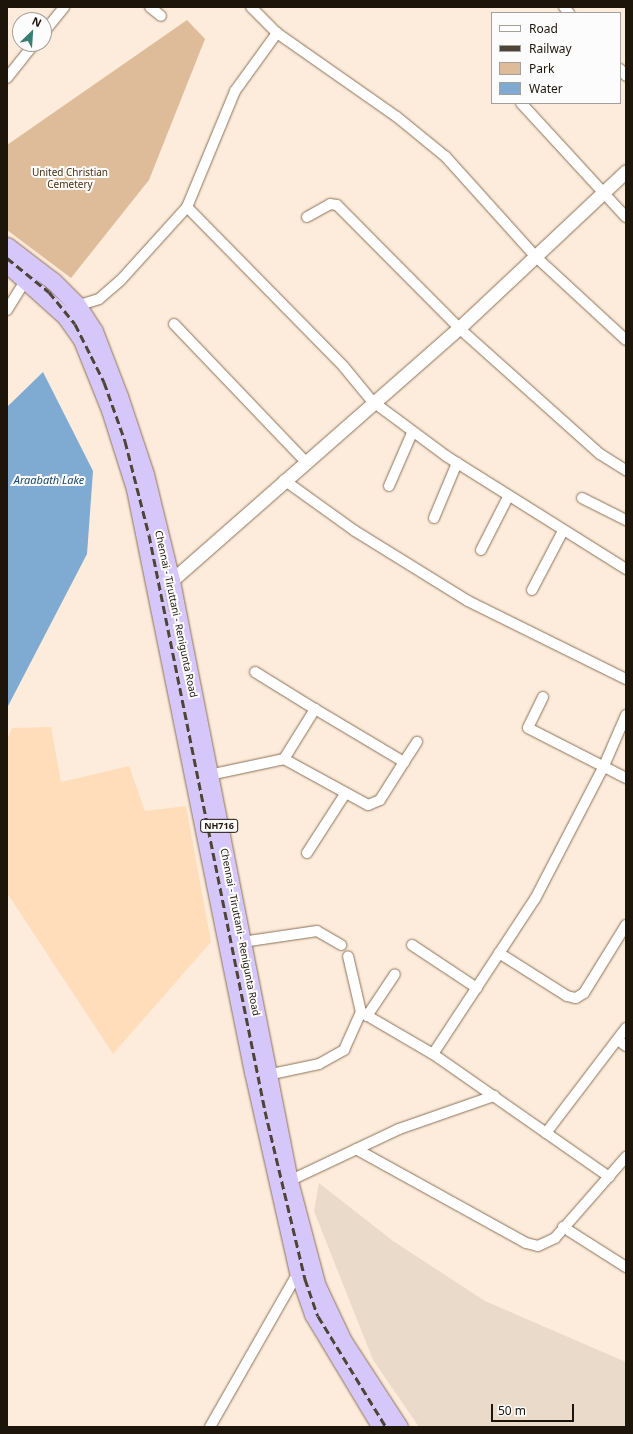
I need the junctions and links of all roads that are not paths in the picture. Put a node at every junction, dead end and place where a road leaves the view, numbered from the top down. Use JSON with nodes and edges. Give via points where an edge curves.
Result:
{"nodes":[{"id":1,"x":64,"y":7,"type":"edge"},
{"id":2,"x":150,"y":7,"type":"edge"},
{"id":3,"x":251,"y":7,"type":"edge"},
{"id":4,"x":161,"y":16,"type":"dead end"},
{"id":5,"x":52,"y":22,"type":"edge"},
{"id":6,"x":277,"y":32,"type":"junction"},
{"id":7,"x":28,"y":52,"type":"edge"},
{"id":8,"x":7,"y":78,"type":"edge"},
{"id":9,"x":522,"y":104,"type":"edge"},
{"id":10,"x":626,"y":171,"type":"edge"},
{"id":11,"x":602,"y":193,"type":"junction"},
{"id":12,"x":187,"y":207,"type":"junction"},
{"id":13,"x":307,"y":217,"type":"dead end"},
{"id":14,"x":626,"y":217,"type":"edge"},
{"id":15,"x":7,"y":246,"type":"edge"},
{"id":16,"x":535,"y":256,"type":"junction"},
{"id":17,"x":7,"y":264,"type":"edge"},
{"id":18,"x":26,"y":279,"type":"junction"},
{"id":19,"x":76,"y":305,"type":"junction"},
{"id":20,"x":7,"y":310,"type":"edge"},
{"id":21,"x":59,"y":310,"type":"junction"},
{"id":22,"x":174,"y":324,"type":"dead end"},
{"id":23,"x":459,"y":328,"type":"junction"},
{"id":24,"x":626,"y":340,"type":"edge"},
{"id":25,"x":372,"y":401,"type":"junction"},
{"id":26,"x":412,"y":433,"type":"junction"},
{"id":27,"x":306,"y":461,"type":"junction"},
{"id":28,"x":457,"y":463,"type":"junction"},
{"id":29,"x":626,"y":470,"type":"edge"},
{"id":30,"x":284,"y":480,"type":"junction"},
{"id":31,"x":389,"y":486,"type":"dead end"},
{"id":32,"x":508,"y":497,"type":"junction"},
{"id":33,"x":582,"y":498,"type":"dead end"},
{"id":34,"x":434,"y":518,"type":"dead end"},
{"id":35,"x":626,"y":520,"type":"edge"},
{"id":36,"x":564,"y":531,"type":"junction"},
{"id":37,"x":481,"y":550,"type":"dead end"},
{"id":38,"x":626,"y":569,"type":"edge"},
{"id":39,"x":163,"y":583,"type":"junction"},
{"id":40,"x":532,"y":590,"type":"dead end"},
{"id":41,"x":254,"y":672,"type":"dead end"},
{"id":42,"x":626,"y":679,"type":"edge"},
{"id":43,"x":543,"y":697,"type":"dead end"},
{"id":44,"x":315,"y":709,"type":"junction"},
{"id":45,"x":626,"y":715,"type":"edge"},
{"id":46,"x":417,"y":742,"type":"dead end"},
{"id":47,"x":284,"y":760,"type":"junction"},
{"id":48,"x":404,"y":762,"type":"junction"},
{"id":49,"x":604,"y":768,"type":"junction"},
{"id":50,"x":209,"y":775,"type":"junction"},
{"id":51,"x":626,"y":778,"type":"edge"},
{"id":52,"x":344,"y":794,"type":"junction"},
{"id":53,"x":307,"y":853,"type":"dead end"},
{"id":54,"x":626,"y":925,"type":"edge"},
{"id":55,"x":242,"y":942,"type":"junction"},
{"id":56,"x":341,"y":945,"type":"dead end"},
{"id":57,"x":412,"y":946,"type":"dead end"},
{"id":58,"x":499,"y":954,"type":"junction"},
{"id":59,"x":348,"y":956,"type":"dead end"},
{"id":60,"x":395,"y":974,"type":"dead end"},
{"id":61,"x":477,"y":988,"type":"junction"},
{"id":62,"x":364,"y":1014,"type":"junction"},
{"id":63,"x":626,"y":1028,"type":"edge"},
{"id":64,"x":622,"y":1043,"type":"edge"},
{"id":65,"x":433,"y":1054,"type":"junction"},
{"id":66,"x":267,"y":1075,"type":"junction"},
{"id":67,"x":494,"y":1096,"type":"junction"},
{"id":68,"x":546,"y":1133,"type":"junction"},
{"id":69,"x":356,"y":1149,"type":"junction"},
{"id":70,"x":626,"y":1157,"type":"edge"},
{"id":71,"x":609,"y":1177,"type":"junction"},
{"id":72,"x":289,"y":1181,"type":"junction"},
{"id":73,"x":564,"y":1227,"type":"junction"},
{"id":74,"x":626,"y":1267,"type":"edge"},
{"id":75,"x":305,"y":1269,"type":"junction"},
{"id":76,"x":210,"y":1427,"type":"edge"},
{"id":77,"x":381,"y":1427,"type":"edge"},
{"id":78,"x":399,"y":1427,"type":"edge"}],
"edges":[{"from":1,"to":5,"type":"street"},
{"from":2,"to":4,"type":"street"},
{"from":3,"to":6,"type":"street"},
{"from":6,"to":12,"type":"street","via":[[235,92]]},
{"from":6,"to":16,"type":"street","via":[[397,117],[446,157]]},
{"from":7,"to":8,"type":"street"},
{"from":9,"to":11,"type":"street"},
{"from":10,"to":11,"type":"street"},
{"from":11,"to":14,"type":"street"},
{"from":11,"to":16,"type":"street"},
{"from":12,"to":19,"type":"street","via":[[120,281],[99,298]]},
{"from":12,"to":25,"type":"street","via":[[338,362]]},
{"from":13,"to":23,"type":"street","via":[[330,204],[337,205]]},
{"from":15,"to":19,"type":"highway","name":"Chennai - Tiruttani - Renigunta Road","number":"NH716","via":[[53,280]]},
{"from":16,"to":23,"type":"street"},
{"from":16,"to":24,"type":"street"},
{"from":17,"to":18,"type":"highway","name":"Chennai - Tiruttani - Renigunta Road","number":"NH716"},
{"from":18,"to":20,"type":"street"},
{"from":18,"to":21,"type":"highway","name":"Chennai - Tiruttani - Renigunta Road","number":"NH716"},
{"from":19,"to":21,"type":"street"},
{"from":19,"to":39,"type":"highway","name":"Chennai - Tiruttani - Renigunta Road","number":"NH716","via":[[94,331],[119,396],[144,474]]},
{"from":21,"to":39,"type":"highway","name":"Chennai - Tiruttani - Renigunta Road","number":"NH716","via":[[82,340],[110,410]]},
{"from":22,"to":27,"type":"street"},
{"from":23,"to":25,"type":"street"},
{"from":23,"to":29,"type":"street","via":[[600,454]]},
{"from":25,"to":26,"type":"street"},
{"from":25,"to":27,"type":"street"},
{"from":26,"to":28,"type":"street"},
{"from":26,"to":31,"type":"street"},
{"from":27,"to":30,"type":"street"},
{"from":28,"to":32,"type":"street"},
{"from":28,"to":34,"type":"street"},
{"from":30,"to":39,"type":"street"},
{"from":30,"to":42,"type":"street","via":[[367,539],[462,597]]},
{"from":32,"to":36,"type":"street"},
{"from":32,"to":37,"type":"street"},
{"from":33,"to":35,"type":"street"},
{"from":36,"to":38,"type":"street"},
{"from":36,"to":40,"type":"street"},
{"from":39,"to":50,"type":"highway","name":"Chennai - Tiruttani - Renigunta Road","number":"NH716"},
{"from":39,"to":75,"type":"highway","name":"Chennai - Tiruttani - Renigunta Road","number":"NH716","via":[[253,1072]]},
{"from":41,"to":44,"type":"street"},
{"from":43,"to":49,"type":"street","via":[[528,728]]},
{"from":44,"to":47,"type":"street"},
{"from":44,"to":48,"type":"street"},
{"from":45,"to":49,"type":"street"},
{"from":46,"to":48,"type":"street"},
{"from":47,"to":50,"type":"street"},
{"from":47,"to":52,"type":"street"},
{"from":48,"to":52,"type":"street","via":[[375,805]]},
{"from":49,"to":51,"type":"street"},
{"from":49,"to":58,"type":"street","via":[[534,899]]},
{"from":50,"to":55,"type":"highway","name":"Chennai - Tiruttani - Renigunta Road","number":"NH716"},
{"from":52,"to":53,"type":"street"},
{"from":54,"to":58,"type":"street","via":[[584,993],[576,998],[567,996]]},
{"from":55,"to":56,"type":"street","via":[[317,931]]},
{"from":55,"to":66,"type":"highway","name":"Chennai - Tiruttani - Renigunta Road","number":"NH716"},
{"from":57,"to":61,"type":"street"},
{"from":58,"to":61,"type":"street"},
{"from":59,"to":62,"type":"street"},
{"from":60,"to":62,"type":"street"},
{"from":61,"to":65,"type":"street"},
{"from":62,"to":65,"type":"street"},
{"from":62,"to":66,"type":"street","via":[[349,1044],[337,1057]]},
{"from":63,"to":64,"type":"street"},
{"from":64,"to":68,"type":"street"},
{"from":65,"to":67,"type":"street"},
{"from":66,"to":72,"type":"highway","name":"Chennai - Tiruttani - Renigunta Road","number":"NH716"},
{"from":67,"to":68,"type":"street"},
{"from":67,"to":69,"type":"street","via":[[399,1129]]},
{"from":68,"to":71,"type":"street"},
{"from":69,"to":72,"type":"street"},
{"from":69,"to":73,"type":"street","via":[[526,1243],[548,1244]]},
{"from":70,"to":71,"type":"street"},
{"from":71,"to":73,"type":"street"},
{"from":72,"to":75,"type":"highway","name":"Chennai - Tiruttani - Renigunta Road","number":"NH716"},
{"from":73,"to":74,"type":"street"},
{"from":75,"to":76,"type":"street"},
{"from":75,"to":77,"type":"highway","name":"Chennai - Tiruttani - Renigunta Road","number":"NH716","via":[[313,1314]]},
{"from":75,"to":78,"type":"highway","name":"Chennai - Tiruttani - Renigunta Road","number":"NH716","via":[[343,1341]]}]}
